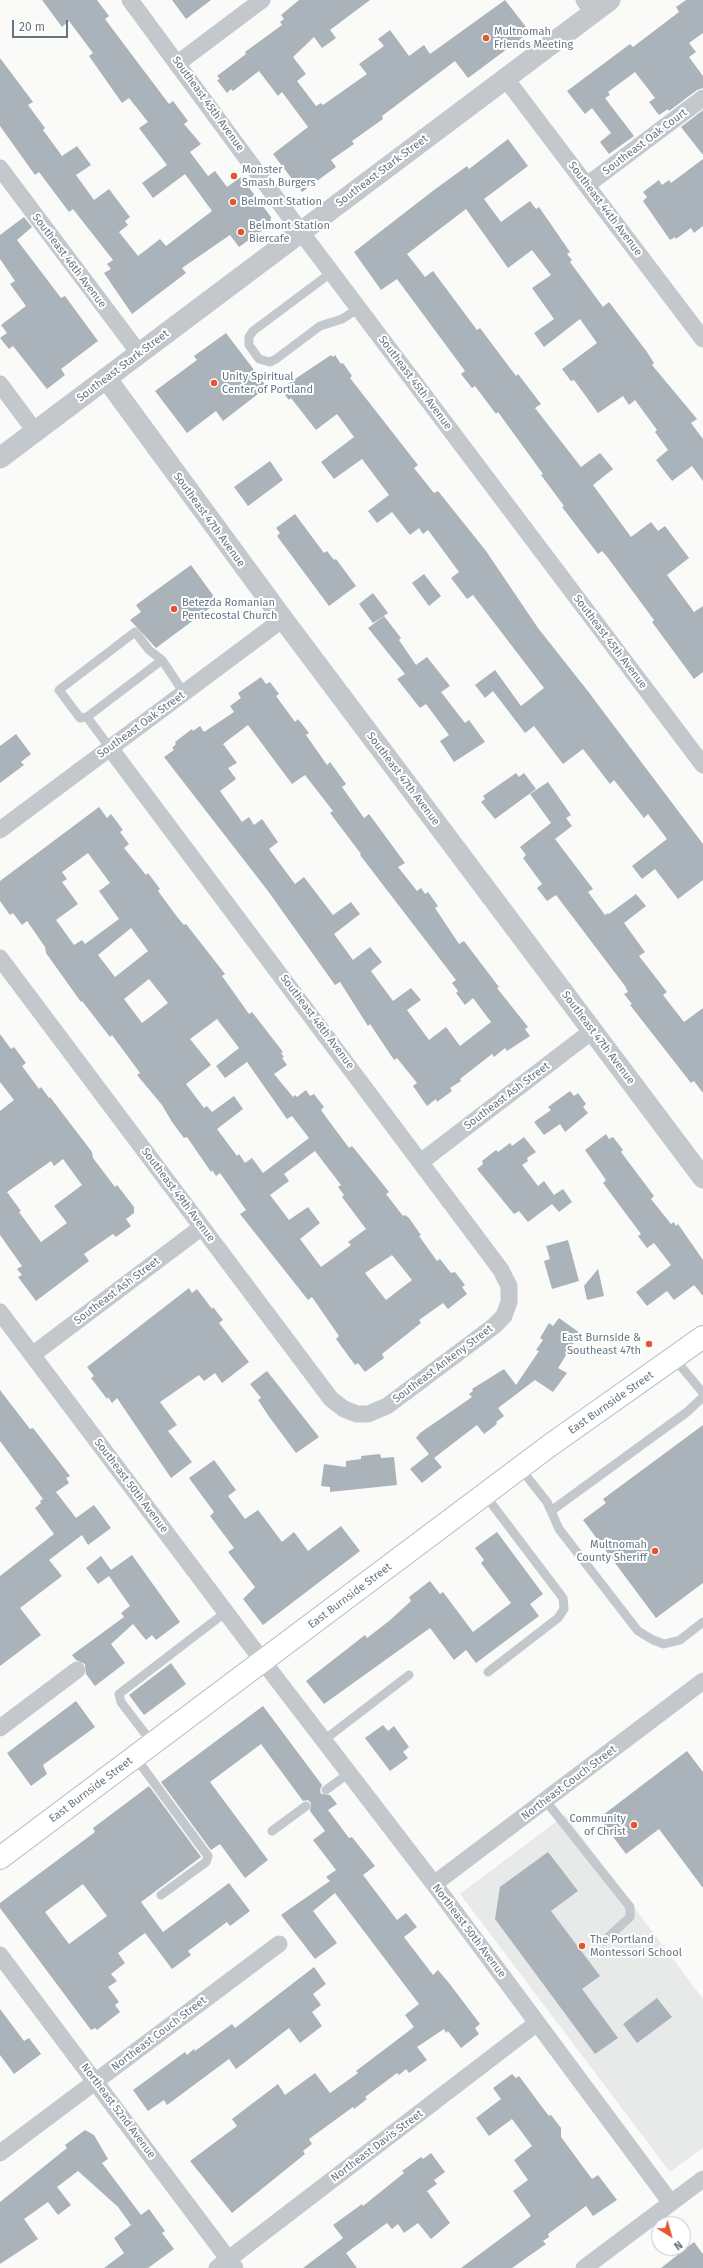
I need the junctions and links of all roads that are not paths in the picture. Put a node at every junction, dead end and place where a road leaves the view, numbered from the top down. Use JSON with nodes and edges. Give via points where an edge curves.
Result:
{"nodes":[{"id":1,"x":130,"y":0,"type":"edge"},
{"id":2,"x":262,"y":0,"type":"edge"},
{"id":3,"x":610,"y":0,"type":"edge"},
{"id":4,"x":589,"y":6,"type":"edge"},
{"id":5,"x":178,"y":63,"type":"junction"},
{"id":6,"x":506,"y":79,"type":"junction"},
{"id":7,"x":703,"y":98,"type":"edge"},
{"id":8,"x":0,"y":168,"type":"edge"},
{"id":9,"x":587,"y":185,"type":"junction"},
{"id":10,"x":301,"y":232,"type":"junction"},
{"id":11,"x":332,"y":272,"type":"junction"},
{"id":12,"x":359,"y":308,"type":"junction"},
{"id":13,"x":697,"y":318,"type":"edge"},
{"id":14,"x":703,"y":339,"type":"edge"},
{"id":15,"x":139,"y":353,"type":"junction"},
{"id":16,"x":106,"y":378,"type":"junction"},
{"id":17,"x":0,"y":384,"type":"edge"},
{"id":18,"x":35,"y":431,"type":"junction"},
{"id":19,"x":0,"y":458,"type":"edge"},
{"id":20,"x":283,"y":619,"type":"junction"},
{"id":21,"x":162,"y":660,"type":"junction"},
{"id":22,"x":184,"y":693,"type":"junction"},
{"id":23,"x":87,"y":717,"type":"junction"},
{"id":24,"x":110,"y":748,"type":"junction"},
{"id":25,"x":703,"y":765,"type":"edge"},
{"id":26,"x":0,"y":830,"type":"edge"},
{"id":27,"x":0,"y":958,"type":"edge"},
{"id":28,"x":592,"y":1032,"type":"junction"},
{"id":29,"x":422,"y":1161,"type":"junction"},
{"id":30,"x":703,"y":1178,"type":"edge"},
{"id":31,"x":202,"y":1227,"type":"junction"},
{"id":32,"x":509,"y":1302,"type":"joint"},
{"id":33,"x":0,"y":1312,"type":"edge"},
{"id":34,"x":703,"y":1337,"type":"edge"},
{"id":35,"x":32,"y":1355,"type":"junction"},
{"id":36,"x":674,"y":1358,"type":"junction"},
{"id":37,"x":703,"y":1393,"type":"edge"},
{"id":38,"x":703,"y":1397,"type":"edge"},
{"id":39,"x":368,"y":1414,"type":"joint"},
{"id":40,"x":520,"y":1468,"type":"junction"},
{"id":41,"x":485,"y":1495,"type":"junction"},
{"id":42,"x":551,"y":1511,"type":"junction"},
{"id":43,"x":226,"y":1612,"type":"junction"},
{"id":44,"x":703,"y":1622,"type":"edge"},
{"id":45,"x":263,"y":1660,"type":"junction"},
{"id":46,"x":77,"y":1670,"type":"dead end"},
{"id":47,"x":488,"y":1672,"type":"dead end"},
{"id":48,"x":409,"y":1675,"type":"dead end"},
{"id":49,"x":703,"y":1682,"type":"edge"},
{"id":50,"x":0,"y":1728,"type":"edge"},
{"id":51,"x":324,"y":1740,"type":"junction"},
{"id":52,"x":152,"y":1744,"type":"junction"},
{"id":53,"x":135,"y":1757,"type":"junction"},
{"id":54,"x":349,"y":1773,"type":"junction"},
{"id":55,"x":326,"y":1790,"type":"dead end"},
{"id":56,"x":546,"y":1800,"type":"junction"},
{"id":57,"x":306,"y":1806,"type":"dead end"},
{"id":58,"x":272,"y":1831,"type":"dead end"},
{"id":59,"x":0,"y":1858,"type":"edge"},
{"id":60,"x":434,"y":1884,"type":"junction"},
{"id":61,"x":162,"y":1895,"type":"dead end"},
{"id":62,"x":604,"y":1941,"type":"dead end"},
{"id":63,"x":279,"y":1944,"type":"dead end"},
{"id":64,"x":0,"y":1955,"type":"edge"},
{"id":65,"x":537,"y":2023,"type":"junction"},
{"id":66,"x":95,"y":2082,"type":"junction"},
{"id":67,"x":0,"y":2153,"type":"edge"},
{"id":68,"x":703,"y":2179,"type":"edge"},
{"id":69,"x":671,"y":2203,"type":"junction"},
{"id":70,"x":227,"y":2265,"type":"edge"},
{"id":71,"x":584,"y":2268,"type":"edge"}],
"edges":[{"from":1,"to":5,"type":"street","name":"Southeast 45th Avenue"},
{"from":2,"to":5,"type":"street"},
{"from":3,"to":4,"type":"street","name":"Southeast Stark Street"},
{"from":4,"to":6,"type":"street","name":"Southeast Stark Street"},
{"from":5,"to":10,"type":"street","name":"Southeast 45th Avenue"},
{"from":6,"to":9,"type":"street","name":"Southeast 44th Avenue"},
{"from":6,"to":10,"type":"street","name":"Southeast Stark Street"},
{"from":7,"to":9,"type":"street","name":"Southeast Oak Court"},
{"from":8,"to":15,"type":"street","name":"Southeast 46th Avenue"},
{"from":9,"to":13,"type":"street","name":"Southeast 44th Avenue"},
{"from":10,"to":11,"type":"street","name":"Southeast 45th Avenue"},
{"from":10,"to":15,"type":"street","name":"Southeast Stark Street"},
{"from":11,"to":12,"type":"street","name":"Southeast 45th Avenue"},
{"from":11,"to":12,"type":"lane","via":[[248,337],[259,359],[270,362],[276,359],[320,326],[342,319]]},
{"from":12,"to":25,"type":"street","name":"Southeast 45th Avenue"},
{"from":13,"to":14,"type":"street","name":"Southeast 44th Avenue"},
{"from":15,"to":16,"type":"street","name":"Southeast Stark Street"},
{"from":16,"to":18,"type":"street","name":"Southeast Stark Street"},
{"from":16,"to":20,"type":"street","name":"Southeast 47th Avenue"},
{"from":17,"to":18,"type":"street"},
{"from":18,"to":19,"type":"street","name":"Southeast Stark Street"},
{"from":20,"to":22,"type":"street","name":"Southeast Oak Street"},
{"from":20,"to":28,"type":"street","name":"Southeast 47th Avenue"},
{"from":21,"to":22,"type":"lane"},
{"from":21,"to":23,"type":"lane"},
{"from":21,"to":23,"type":"lane","via":[[148,650],[135,632],[59,690],[80,718]]},
{"from":22,"to":24,"type":"street","name":"Southeast Oak Street"},
{"from":23,"to":24,"type":"lane"},
{"from":24,"to":26,"type":"street","name":"Southeast Oak Street"},
{"from":24,"to":29,"type":"street","name":"Southeast 48th Avenue"},
{"from":27,"to":31,"type":"street","name":"Southeast 49th Avenue"},
{"from":28,"to":29,"type":"street","name":"Southeast Ash Street"},
{"from":28,"to":30,"type":"street","name":"Southeast 47th Avenue"},
{"from":29,"to":32,"type":"street","name":"Southeast 48th Avenue","via":[[501,1270],[509,1286]]},
{"from":31,"to":35,"type":"street","name":"Southeast Ash Street"},
{"from":31,"to":39,"type":"street","name":"Southeast 49th Avenue","via":[[331,1399],[344,1409],[357,1414]]},
{"from":32,"to":39,"type":"street","name":"Southeast Ankeny Street","via":[[504,1316],[494,1326],[387,1406]]},
{"from":33,"to":35,"type":"street","name":"Southeast 50th Avenue"},
{"from":34,"to":36,"type":"main road","name":"East Burnside Street"},
{"from":35,"to":43,"type":"street","name":"Southeast 50th Avenue"},
{"from":36,"to":37,"type":"lane"},
{"from":36,"to":40,"type":"main road","name":"East Burnside Street"},
{"from":38,"to":42,"type":"lane","via":[[687,1412]]},
{"from":40,"to":41,"type":"main road","name":"East Burnside Street"},
{"from":40,"to":42,"type":"lane","via":[[547,1502]]},
{"from":41,"to":45,"type":"main road","name":"East Burnside Street"},
{"from":41,"to":47,"type":"lane","via":[[563,1598],[564,1609],[558,1618]]},
{"from":42,"to":44,"type":"lane","via":[[559,1529],[638,1631],[664,1644],[680,1640]]},
{"from":43,"to":45,"type":"street","name":"Southeast 50th Avenue"},
{"from":43,"to":52,"type":"lane","via":[[119,1694],[121,1702]]},
{"from":45,"to":51,"type":"street","name":"Northeast 50th Avenue"},
{"from":45,"to":52,"type":"main road","name":"East Burnside Street"},
{"from":46,"to":50,"type":"street"},
{"from":48,"to":51,"type":"lane"},
{"from":49,"to":56,"type":"street","name":"Northeast Couch Street"},
{"from":51,"to":54,"type":"street","name":"Northeast 50th Avenue"},
{"from":52,"to":53,"type":"main road","name":"East Burnside Street"},
{"from":53,"to":59,"type":"main road","name":"East Burnside Street"},
{"from":53,"to":61,"type":"lane","via":[[208,1856],[206,1862]]},
{"from":54,"to":55,"type":"lane"},
{"from":54,"to":60,"type":"street","name":"Northeast 50th Avenue"},
{"from":56,"to":60,"type":"street","name":"Northeast Couch Street"},
{"from":56,"to":62,"type":"lane","via":[[630,1907],[630,1917]]},
{"from":57,"to":58,"type":"lane"},
{"from":60,"to":65,"type":"street","name":"Northeast 50th Avenue"},
{"from":63,"to":66,"type":"street","name":"Northeast Couch Street"},
{"from":64,"to":66,"type":"street","name":"Northeast 52nd Avenue"},
{"from":65,"to":69,"type":"street","name":"Northeast 50th Avenue"},
{"from":65,"to":70,"type":"street","name":"Northeast Davis Street"},
{"from":66,"to":67,"type":"street","name":"Northeast Couch Street"},
{"from":66,"to":70,"type":"street","name":"Northeast 52nd Avenue"},
{"from":68,"to":69,"type":"street"},
{"from":69,"to":71,"type":"street"}]}
